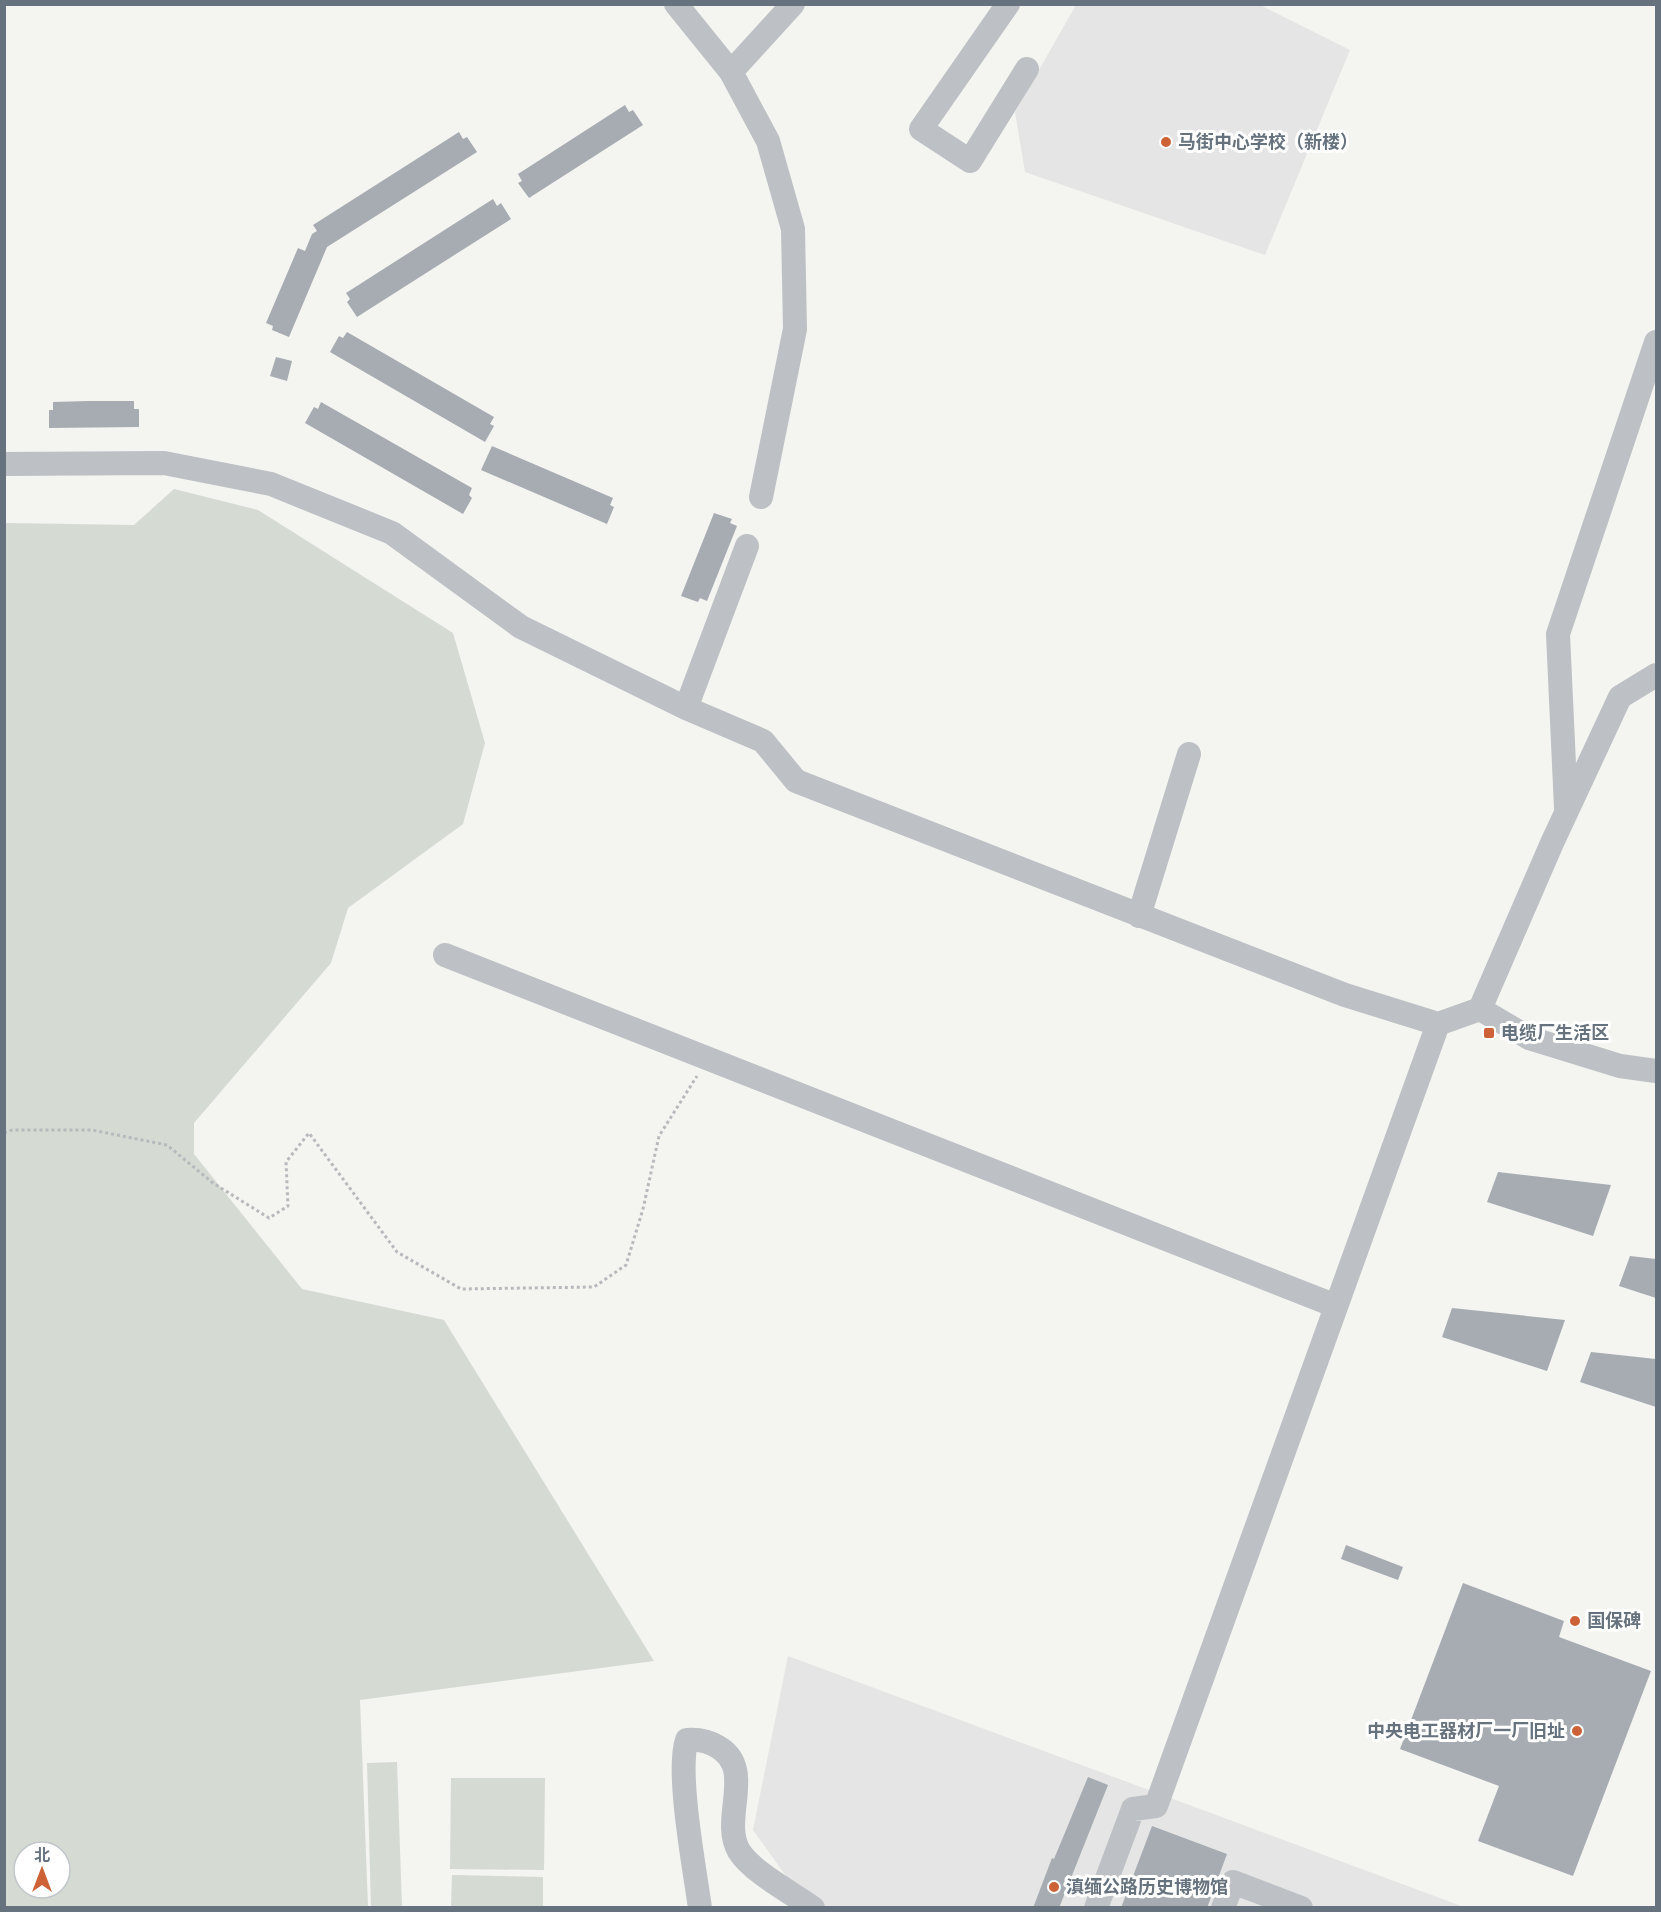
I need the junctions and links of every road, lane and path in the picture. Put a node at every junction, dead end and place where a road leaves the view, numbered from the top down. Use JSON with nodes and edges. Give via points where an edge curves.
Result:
{"nodes":[{"id":1,"x":676,"y":4,"type":"edge"},
{"id":2,"x":793,"y":4,"type":"edge"},
{"id":3,"x":1008,"y":4,"type":"edge"},
{"id":4,"x":1026,"y":69,"type":"dead end"},
{"id":5,"x":731,"y":72,"type":"junction"},
{"id":6,"x":1656,"y":342,"type":"edge"},
{"id":7,"x":4,"y":464,"type":"edge"},
{"id":8,"x":761,"y":497,"type":"dead end"},
{"id":9,"x":747,"y":546,"type":"dead end"},
{"id":10,"x":1656,"y":675,"type":"edge"},
{"id":11,"x":686,"y":708,"type":"junction"},
{"id":12,"x":1189,"y":754,"type":"dead end"},
{"id":13,"x":1566,"y":814,"type":"junction"},
{"id":14,"x":1139,"y":916,"type":"junction"},
{"id":15,"x":445,"y":955,"type":"dead end"},
{"id":16,"x":1480,"y":1009,"type":"junction"},
{"id":17,"x":1438,"y":1024,"type":"junction"},
{"id":18,"x":709,"y":1059,"type":"junction"},
{"id":19,"x":1656,"y":1071,"type":"edge"},
{"id":20,"x":4,"y":1132,"type":"edge"},
{"id":21,"x":1336,"y":1306,"type":"junction"},
{"id":22,"x":700,"y":1908,"type":"edge"},
{"id":23,"x":813,"y":1908,"type":"edge"},
{"id":24,"x":1096,"y":1908,"type":"edge"},
{"id":25,"x":1222,"y":1908,"type":"edge"},
{"id":26,"x":1301,"y":1908,"type":"edge"}],
"edges":[{"from":1,"to":5,"type":"street"},
{"from":2,"to":5,"type":"street"},
{"from":3,"to":4,"type":"street","via":[[921,129],[970,161]]},
{"from":5,"to":8,"type":"street","via":[[768,141],[793,228],[795,329]]},
{"from":6,"to":13,"type":"street","via":[[1558,634]]},
{"from":7,"to":11,"type":"street","via":[[164,463],[271,484],[392,532],[521,627]]},
{"from":9,"to":11,"type":"street"},
{"from":10,"to":13,"type":"street","via":[[1620,697]]},
{"from":11,"to":14,"type":"street","via":[[763,741],[796,781]]},
{"from":12,"to":14,"type":"street"},
{"from":13,"to":16,"type":"street"},
{"from":14,"to":17,"type":"street","via":[[1345,995]]},
{"from":15,"to":18,"type":"street"},
{"from":16,"to":17,"type":"street"},
{"from":16,"to":19,"type":"street","via":[[1529,1038],[1620,1066]]},
{"from":17,"to":21,"type":"street"},
{"from":18,"to":20,"type":"path","via":[[659,1136],[626,1265],[594,1287],[461,1290],[397,1252],[309,1133],[286,1161],[288,1206],[269,1218],[213,1183],[166,1145],[92,1130]]},
{"from":18,"to":21,"type":"street"},
{"from":21,"to":24,"type":"street","via":[[1156,1806],[1133,1809]]},
{"from":22,"to":23,"type":"street","via":[[684,1762],[687,1740],[698,1739],[726,1752],[735,1766],[733,1823],[740,1851],[758,1869]]},
{"from":25,"to":26,"type":"street","via":[[1233,1882]]}]}
